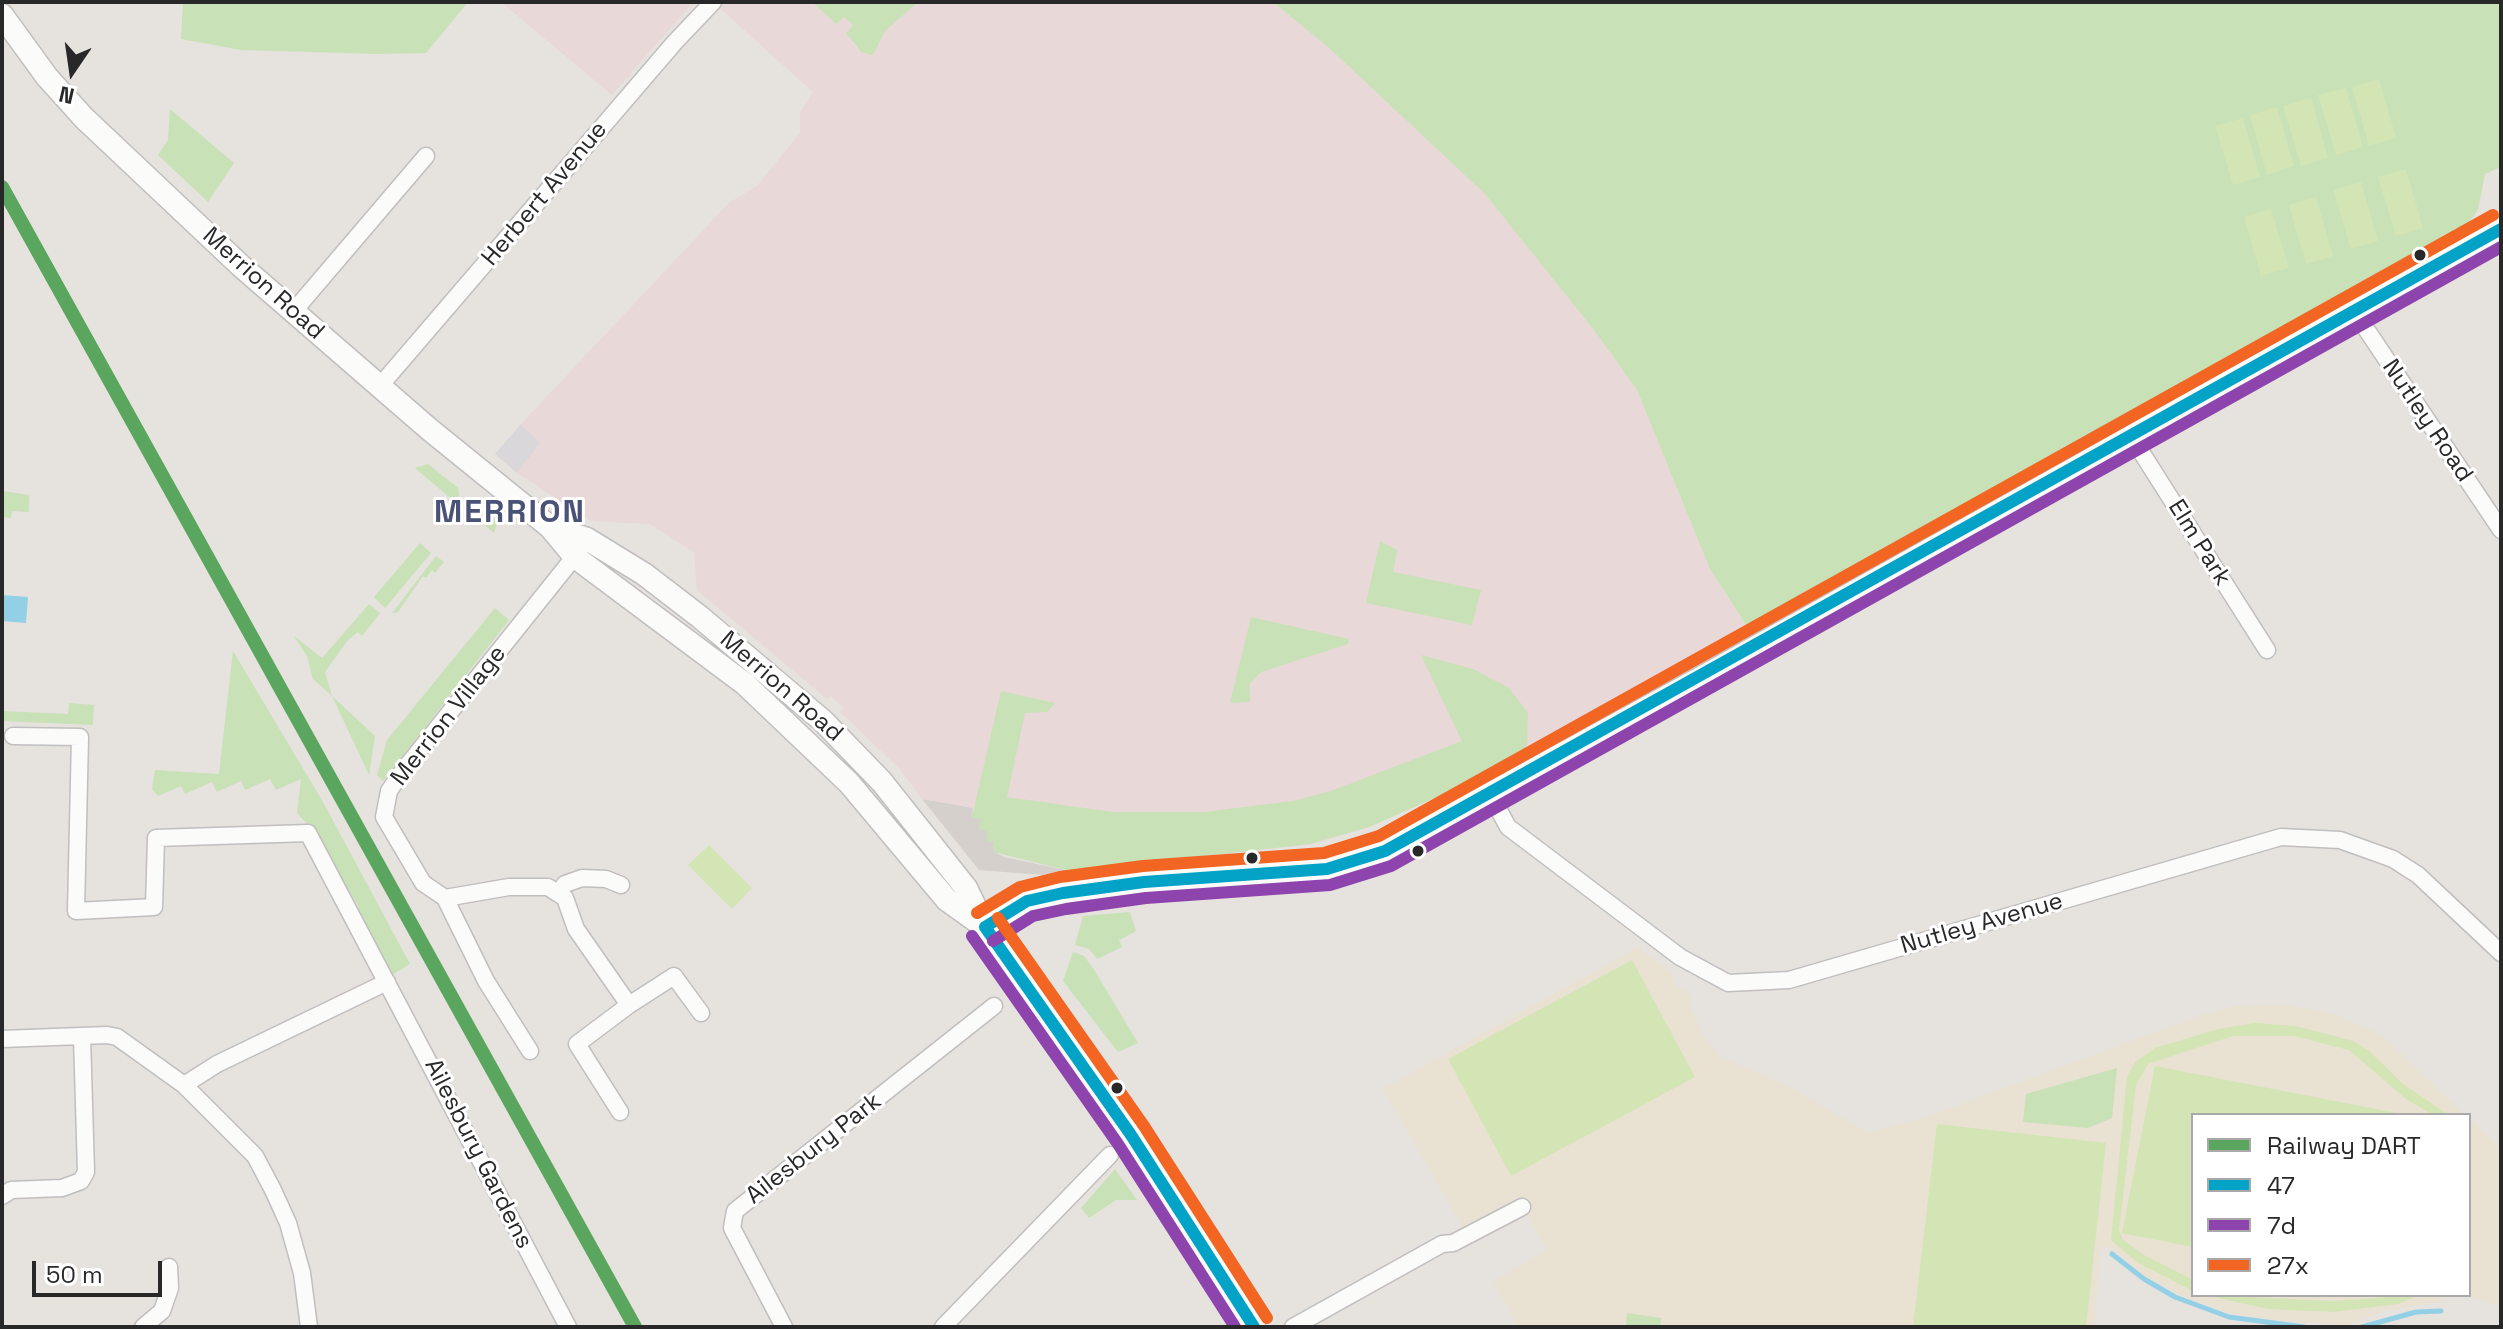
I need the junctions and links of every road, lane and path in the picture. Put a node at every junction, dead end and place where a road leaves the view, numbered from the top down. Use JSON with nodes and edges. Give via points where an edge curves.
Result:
{"nodes":[{"id":1,"x":713,"y":2,"type":"edge"},
{"id":2,"x":2,"y":15,"type":"edge"},
{"id":3,"x":426,"y":156,"type":"dead end"},
{"id":4,"x":2501,"y":229,"type":"edge"},
{"id":5,"x":2354,"y":311,"type":"junction"},
{"id":6,"x":293,"y":312,"type":"junction"},
{"id":7,"x":379,"y":387,"type":"junction"},
{"id":8,"x":2131,"y":436,"type":"junction"},
{"id":9,"x":2501,"y":530,"type":"edge"},
{"id":10,"x":581,"y":548,"type":"junction"},
{"id":11,"x":2267,"y":650,"type":"dead end"},
{"id":12,"x":13,"y":736,"type":"dead end"},
{"id":13,"x":882,"y":782,"type":"junction"},
{"id":14,"x":1490,"y":794,"type":"junction"},
{"id":15,"x":862,"y":798,"type":"junction"},
{"id":16,"x":621,"y":885,"type":"dead end"},
{"id":17,"x":558,"y":893,"type":"junction"},
{"id":18,"x":445,"y":898,"type":"junction"},
{"id":19,"x":985,"y":927,"type":"junction"},
{"id":20,"x":2501,"y":953,"type":"edge"},
{"id":21,"x":387,"y":982,"type":"junction"},
{"id":22,"x":629,"y":1005,"type":"junction"},
{"id":23,"x":994,"y":1006,"type":"dead end"},
{"id":24,"x":701,"y":1013,"type":"dead end"},
{"id":25,"x":82,"y":1037,"type":"junction"},
{"id":26,"x":2,"y":1039,"type":"edge"},
{"id":27,"x":530,"y":1051,"type":"dead end"},
{"id":28,"x":184,"y":1085,"type":"junction"},
{"id":29,"x":620,"y":1112,"type":"dead end"},
{"id":30,"x":1110,"y":1155,"type":"dead end"},
{"id":31,"x":2,"y":1196,"type":"edge"},
{"id":32,"x":1522,"y":1207,"type":"dead end"},
{"id":33,"x":169,"y":1267,"type":"dead end"},
{"id":34,"x":143,"y":1327,"type":"edge"},
{"id":35,"x":309,"y":1327,"type":"edge"},
{"id":36,"x":568,"y":1327,"type":"edge"},
{"id":37,"x":784,"y":1327,"type":"edge"},
{"id":38,"x":943,"y":1327,"type":"edge"},
{"id":39,"x":1254,"y":1327,"type":"edge"},
{"id":40,"x":1293,"y":1327,"type":"edge"}],
"edges":[{"from":1,"to":7,"type":"street","name":"Herbert Avenue"},
{"from":2,"to":6,"type":"main road","name":"Merrion Road","via":[[84,118]]},
{"from":3,"to":6,"type":"street"},
{"from":4,"to":5,"type":"main road"},
{"from":5,"to":8,"type":"main road"},
{"from":5,"to":9,"type":"street","name":"Nutley Road"},
{"from":6,"to":7,"type":"main road","name":"Merrion Road"},
{"from":7,"to":10,"type":"main road","name":"Merrion Road"},
{"from":8,"to":11,"type":"street","name":"Elm Park"},
{"from":8,"to":14,"type":"main road"},
{"from":10,"to":13,"type":"main road","name":"Merrion Road","via":[[644,574],[740,648]]},
{"from":10,"to":15,"type":"main road","name":"Merrion Road","via":[[739,678]]},
{"from":10,"to":18,"type":"street","name":"Merrion Village","via":[[389,791],[384,817],[423,883]]},
{"from":12,"to":21,"type":"street","name":"Ailesbury Gardens","via":[[80,737],[76,911],[154,907],[156,838],[308,833]]},
{"from":13,"to":15,"type":"main road"},
{"from":13,"to":19,"type":"main road","name":"Merrion Road","via":[[962,881]]},
{"from":14,"to":19,"type":"main road","via":[[1355,862],[1327,869],[1063,893],[1027,901]]},
{"from":14,"to":20,"type":"street","name":"Nutley Avenue","via":[[1508,827],[1680,957],[1728,983],[1789,980],[2281,837],[2340,840],[2393,859],[2418,875]]},
{"from":15,"to":19,"type":"main road","name":"Merrion Road","via":[[947,900]]},
{"from":16,"to":17,"type":"street","via":[[582,878]]},
{"from":17,"to":18,"type":"street","via":[[548,887],[509,887]]},
{"from":17,"to":22,"type":"street","via":[[565,898],[576,929]]},
{"from":18,"to":27,"type":"street","name":"Merrion Village","via":[[486,981]]},
{"from":19,"to":39,"type":"main road","name":"Merrion Road","via":[[1131,1135]]},
{"from":21,"to":28,"type":"street"},
{"from":21,"to":36,"type":"street","name":"Ailesbury Gardens"},
{"from":22,"to":24,"type":"street","via":[[674,976]]},
{"from":22,"to":29,"type":"street","via":[[577,1044]]},
{"from":23,"to":37,"type":"street","name":"Ailesbury Park","via":[[735,1211],[732,1228]]},
{"from":25,"to":26,"type":"street"},
{"from":25,"to":28,"type":"street","via":[[117,1037]]},
{"from":25,"to":31,"type":"street","via":[[86,1172],[81,1181],[62,1188],[11,1190]]},
{"from":28,"to":35,"type":"street","via":[[255,1156],[273,1190],[302,1273]]},
{"from":30,"to":38,"type":"street"},
{"from":32,"to":40,"type":"street","via":[[1442,1244]]},
{"from":33,"to":34,"type":"street","via":[[170,1288],[162,1311]]}]}
